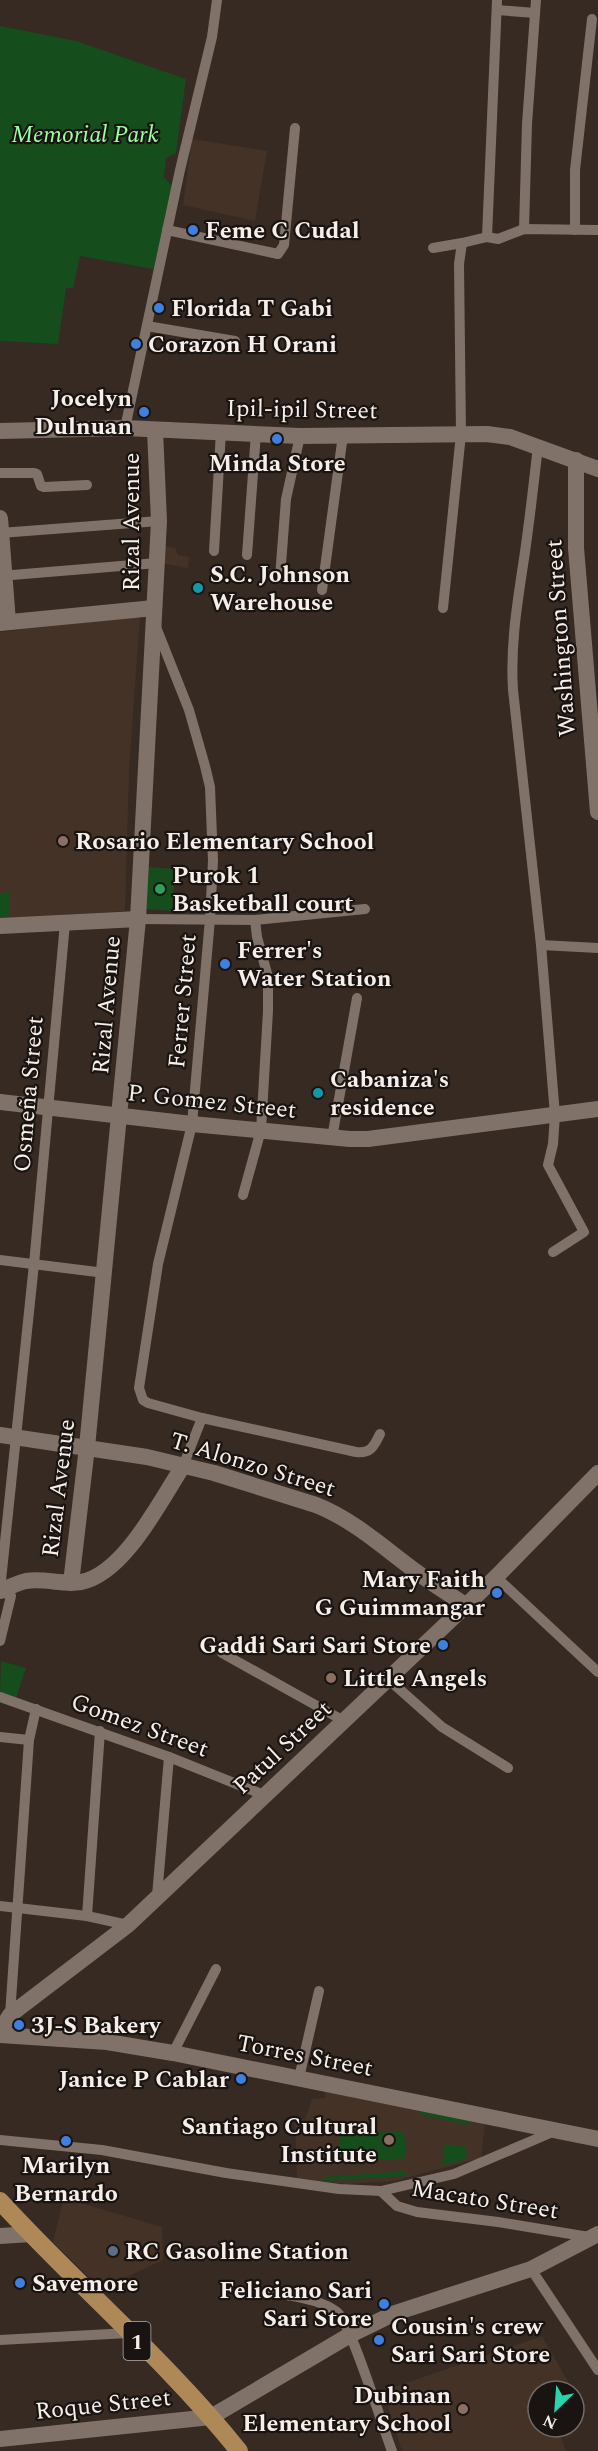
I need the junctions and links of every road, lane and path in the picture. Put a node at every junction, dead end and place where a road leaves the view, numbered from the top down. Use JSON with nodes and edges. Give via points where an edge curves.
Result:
{"nodes":[{"id":1,"x":218,"y":0,"type":"edge"},
{"id":2,"x":536,"y":0,"type":"edge"},
{"id":3,"x":497,"y":5,"type":"edge"},
{"id":4,"x":535,"y":13,"type":"junction"},
{"id":5,"x":592,"y":19,"type":"dead end"},
{"id":6,"x":295,"y":128,"type":"dead end"},
{"id":7,"x":524,"y":229,"type":"junction"},
{"id":8,"x":167,"y":230,"type":"junction"},
{"id":9,"x":575,"y":230,"type":"junction"},
{"id":10,"x":598,"y":230,"type":"edge"},
{"id":11,"x":487,"y":237,"type":"junction"},
{"id":12,"x":462,"y":243,"type":"junction"},
{"id":13,"x":433,"y":248,"type":"dead end"},
{"id":14,"x":147,"y":326,"type":"junction"},
{"id":15,"x":235,"y":341,"type":"dead end"},
{"id":16,"x":125,"y":428,"type":"junction"},
{"id":17,"x":155,"y":430,"type":"junction"},
{"id":18,"x":0,"y":431,"type":"edge"},
{"id":19,"x":221,"y":432,"type":"junction"},
{"id":20,"x":256,"y":432,"type":"junction"},
{"id":21,"x":461,"y":434,"type":"junction"},
{"id":22,"x":343,"y":435,"type":"junction"},
{"id":23,"x":300,"y":436,"type":"junction"},
{"id":24,"x":538,"y":446,"type":"junction"},
{"id":25,"x":576,"y":460,"type":"junction"},
{"id":26,"x":598,"y":469,"type":"edge"},
{"id":27,"x":0,"y":473,"type":"edge"},
{"id":28,"x":87,"y":485,"type":"dead end"},
{"id":29,"x":159,"y":521,"type":"junction"},
{"id":30,"x":1,"y":528,"type":"edge"},
{"id":31,"x":214,"y":551,"type":"dead end"},
{"id":32,"x":247,"y":555,"type":"dead end"},
{"id":33,"x":157,"y":564,"type":"junction"},
{"id":34,"x":2,"y":576,"type":"edge"},
{"id":35,"x":280,"y":577,"type":"dead end"},
{"id":36,"x":322,"y":590,"type":"dead end"},
{"id":37,"x":443,"y":608,"type":"dead end"},
{"id":38,"x":154,"y":615,"type":"junction"},
{"id":39,"x":4,"y":623,"type":"edge"},
{"id":40,"x":598,"y":812,"type":"edge"},
{"id":41,"x":365,"y":909,"type":"dead end"},
{"id":42,"x":210,"y":918,"type":"junction"},
{"id":43,"x":138,"y":919,"type":"junction"},
{"id":44,"x":255,"y":920,"type":"junction"},
{"id":45,"x":65,"y":923,"type":"junction"},
{"id":46,"x":0,"y":926,"type":"edge"},
{"id":47,"x":540,"y":945,"type":"junction"},
{"id":48,"x":598,"y":948,"type":"edge"},
{"id":49,"x":357,"y":998,"type":"dead end"},
{"id":50,"x":0,"y":1102,"type":"edge"},
{"id":51,"x":47,"y":1107,"type":"junction"},
{"id":52,"x":598,"y":1109,"type":"edge"},
{"id":53,"x":121,"y":1115,"type":"junction"},
{"id":54,"x":555,"y":1115,"type":"junction"},
{"id":55,"x":192,"y":1124,"type":"junction"},
{"id":56,"x":261,"y":1130,"type":"junction"},
{"id":57,"x":332,"y":1138,"type":"junction"},
{"id":58,"x":243,"y":1195,"type":"dead end"},
{"id":59,"x":553,"y":1252,"type":"dead end"},
{"id":60,"x":0,"y":1260,"type":"edge"},
{"id":61,"x":34,"y":1264,"type":"junction"},
{"id":62,"x":105,"y":1273,"type":"junction"},
{"id":63,"x":202,"y":1418,"type":"junction"},
{"id":64,"x":380,"y":1434,"type":"dead end"},
{"id":65,"x":7,"y":1436,"type":"edge"},
{"id":66,"x":87,"y":1448,"type":"junction"},
{"id":67,"x":183,"y":1466,"type":"junction"},
{"id":68,"x":598,"y":1473,"type":"edge"},
{"id":69,"x":496,"y":1577,"type":"junction"},
{"id":70,"x":71,"y":1583,"type":"junction"},
{"id":71,"x":0,"y":1591,"type":"edge"},
{"id":72,"x":465,"y":1605,"type":"junction"},
{"id":73,"x":0,"y":1641,"type":"edge"},
{"id":74,"x":222,"y":1653,"type":"dead end"},
{"id":75,"x":598,"y":1672,"type":"edge"},
{"id":76,"x":388,"y":1679,"type":"junction"},
{"id":77,"x":0,"y":1697,"type":"edge"},
{"id":78,"x":36,"y":1709,"type":"junction"},
{"id":79,"x":344,"y":1721,"type":"junction"},
{"id":80,"x":100,"y":1731,"type":"junction"},
{"id":81,"x":0,"y":1737,"type":"edge"},
{"id":82,"x":29,"y":1740,"type":"junction"},
{"id":83,"x":169,"y":1757,"type":"junction"},
{"id":84,"x":508,"y":1768,"type":"dead end"},
{"id":85,"x":264,"y":1795,"type":"junction"},
{"id":86,"x":157,"y":1896,"type":"junction"},
{"id":87,"x":0,"y":1906,"type":"edge"},
{"id":88,"x":17,"y":1908,"type":"junction"},
{"id":89,"x":87,"y":1916,"type":"junction"},
{"id":90,"x":128,"y":1925,"type":"junction"},
{"id":91,"x":216,"y":1969,"type":"dead end"},
{"id":92,"x":319,"y":1991,"type":"dead end"},
{"id":93,"x":10,"y":2015,"type":"junction"},
{"id":94,"x":0,"y":2033,"type":"edge"},
{"id":95,"x":173,"y":2053,"type":"junction"},
{"id":96,"x":299,"y":2078,"type":"junction"},
{"id":97,"x":556,"y":2131,"type":"junction"},
{"id":98,"x":596,"y":2137,"type":"edge"},
{"id":99,"x":0,"y":2140,"type":"edge"},
{"id":100,"x":381,"y":2191,"type":"junction"},
{"id":101,"x":0,"y":2201,"type":"edge"},
{"id":102,"x":31,"y":2234,"type":"junction"},
{"id":103,"x":0,"y":2236,"type":"edge"},
{"id":104,"x":593,"y":2236,"type":"edge"},
{"id":105,"x":531,"y":2270,"type":"junction"},
{"id":106,"x":262,"y":2294,"type":"dead end"},
{"id":107,"x":128,"y":2332,"type":"junction"},
{"id":108,"x":350,"y":2335,"type":"junction"},
{"id":109,"x":0,"y":2340,"type":"edge"},
{"id":110,"x":598,"y":2370,"type":"edge"},
{"id":111,"x":211,"y":2417,"type":"junction"},
{"id":112,"x":0,"y":2439,"type":"edge"},
{"id":113,"x":239,"y":2451,"type":"edge"},
{"id":114,"x":392,"y":2451,"type":"edge"}],
"edges":[{"from":1,"to":8,"type":"street","via":[[213,37]]},
{"from":2,"to":4,"type":"street"},
{"from":3,"to":4,"type":"street"},
{"from":3,"to":11,"type":"street"},
{"from":4,"to":7,"type":"street"},
{"from":5,"to":9,"type":"street","via":[[575,170]]},
{"from":6,"to":8,"type":"street","via":[[281,252]]},
{"from":7,"to":9,"type":"street"},
{"from":7,"to":11,"type":"street","via":[[498,239]]},
{"from":8,"to":14,"type":"street"},
{"from":9,"to":10,"type":"street"},
{"from":11,"to":12,"type":"street"},
{"from":12,"to":13,"type":"street"},
{"from":12,"to":21,"type":"street"},
{"from":14,"to":15,"type":"street"},
{"from":14,"to":16,"type":"street"},
{"from":16,"to":17,"type":"street","name":"Ipil-ipil Street"},
{"from":16,"to":18,"type":"street","name":"Ipil-ipil Street"},
{"from":17,"to":19,"type":"street","name":"Ipil-ipil Street"},
{"from":17,"to":29,"type":"street","name":"Rizal Avenue"},
{"from":19,"to":20,"type":"street","name":"Ipil-ipil Street"},
{"from":19,"to":31,"type":"street"},
{"from":20,"to":23,"type":"street","name":"Ipil-ipil Street"},
{"from":20,"to":32,"type":"street"},
{"from":21,"to":22,"type":"street","name":"Ipil-ipil Street"},
{"from":21,"to":24,"type":"street","name":"Ipil-ipil Street","via":[[510,437]]},
{"from":21,"to":37,"type":"street"},
{"from":22,"to":23,"type":"street","name":"Ipil-ipil Street"},
{"from":22,"to":36,"type":"street"},
{"from":23,"to":35,"type":"street","via":[[286,499]]},
{"from":24,"to":25,"type":"street","name":"Ipil-ipil Street"},
{"from":24,"to":47,"type":"street","via":[[511,657]]},
{"from":25,"to":26,"type":"street","name":"Ipil-ipil Street"},
{"from":25,"to":40,"type":"street","name":"Washington Street","via":[[576,548]]},
{"from":27,"to":28,"type":"street","via":[[34,473],[44,487]]},
{"from":29,"to":30,"type":"street"},
{"from":29,"to":33,"type":"street","name":"Rizal Avenue"},
{"from":30,"to":34,"type":"street"},
{"from":33,"to":34,"type":"street"},
{"from":33,"to":38,"type":"street","name":"Rizal Avenue"},
{"from":34,"to":39,"type":"street"},
{"from":38,"to":39,"type":"street"},
{"from":38,"to":42,"type":"street","name":"Ferrer Street","via":[[189,710],[210,787]]},
{"from":38,"to":43,"type":"street","name":"Rizal Avenue"},
{"from":41,"to":44,"type":"street"},
{"from":42,"to":43,"type":"street"},
{"from":42,"to":44,"type":"street"},
{"from":42,"to":55,"type":"street","name":"Ferrer Street"},
{"from":43,"to":45,"type":"street"},
{"from":43,"to":53,"type":"street","name":"Rizal Avenue"},
{"from":44,"to":56,"type":"street","via":[[268,977]]},
{"from":45,"to":46,"type":"street"},
{"from":45,"to":51,"type":"street","name":"Osmeña Street"},
{"from":47,"to":48,"type":"street"},
{"from":47,"to":54,"type":"street"},
{"from":49,"to":57,"type":"street"},
{"from":50,"to":51,"type":"street","name":"P. Gomez Street"},
{"from":51,"to":53,"type":"street","name":"P. Gomez Street"},
{"from":51,"to":61,"type":"street","name":"Osmeña Street"},
{"from":52,"to":54,"type":"street","name":"P. Gomez Street"},
{"from":53,"to":55,"type":"street","name":"P. Gomez Street"},
{"from":53,"to":62,"type":"street","name":"Rizal Avenue"},
{"from":54,"to":57,"type":"street","name":"P. Gomez Street","via":[[368,1139]]},
{"from":54,"to":59,"type":"street","via":[[548,1165],[584,1232]]},
{"from":55,"to":56,"type":"street","name":"P. Gomez Street"},
{"from":55,"to":63,"type":"street","name":"Ferrer Street","via":[[158,1264],[139,1388],[143,1400]]},
{"from":56,"to":57,"type":"street","name":"P. Gomez Street"},
{"from":56,"to":58,"type":"street"},
{"from":60,"to":61,"type":"street"},
{"from":61,"to":62,"type":"street"},
{"from":61,"to":65,"type":"street","name":"Osmeña Street"},
{"from":62,"to":66,"type":"street","name":"Rizal Avenue"},
{"from":63,"to":64,"type":"street","via":[[363,1453],[373,1448]]},
{"from":63,"to":67,"type":"street"},
{"from":65,"to":66,"type":"street","name":"T. Alonzo Street"},
{"from":65,"to":71,"type":"street","name":"Osmeña Street"},
{"from":66,"to":67,"type":"street","name":"T. Alonzo Street"},
{"from":66,"to":70,"type":"street","name":"Rizal Avenue"},
{"from":67,"to":70,"type":"street","via":[[120,1559],[89,1580]]},
{"from":67,"to":72,"type":"street","name":"T. Alonzo Street","via":[[332,1511]]},
{"from":68,"to":69,"type":"street","name":"Patul Street"},
{"from":69,"to":72,"type":"street","name":"Patul Street"},
{"from":69,"to":75,"type":"street"},
{"from":70,"to":71,"type":"street","via":[[26,1581]]},
{"from":71,"to":73,"type":"street","via":[[11,1596]]},
{"from":72,"to":76,"type":"street","name":"Patul Street"},
{"from":74,"to":79,"type":"street"},
{"from":76,"to":79,"type":"street","name":"Patul Street"},
{"from":76,"to":84,"type":"street","via":[[442,1727]]},
{"from":77,"to":78,"type":"street","name":"Gomez Street"},
{"from":78,"to":80,"type":"street","name":"Gomez Street"},
{"from":78,"to":82,"type":"street"},
{"from":79,"to":85,"type":"street","name":"Patul Street"},
{"from":80,"to":83,"type":"street","name":"Gomez Street"},
{"from":80,"to":89,"type":"street"},
{"from":81,"to":82,"type":"street"},
{"from":82,"to":88,"type":"street"},
{"from":83,"to":85,"type":"street","name":"Gomez Street"},
{"from":83,"to":86,"type":"street"},
{"from":85,"to":86,"type":"street","name":"Patul Street"},
{"from":86,"to":90,"type":"street","name":"Patul Street"},
{"from":87,"to":88,"type":"street"},
{"from":88,"to":89,"type":"street"},
{"from":88,"to":93,"type":"street"},
{"from":89,"to":90,"type":"street"},
{"from":90,"to":93,"type":"street","name":"Patul Street"},
{"from":91,"to":95,"type":"street"},
{"from":92,"to":96,"type":"street"},
{"from":93,"to":94,"type":"street"},
{"from":94,"to":95,"type":"street","name":"Torres Street","via":[[107,2042]]},
{"from":95,"to":96,"type":"street","name":"Torres Street"},
{"from":96,"to":97,"type":"street","name":"Torres Street"},
{"from":97,"to":98,"type":"street","name":"Torres Street"},
{"from":97,"to":100,"type":"street","via":[[454,2174]]},
{"from":99,"to":100,"type":"street","via":[[102,2150],[226,2173]]},
{"from":100,"to":104,"type":"street","name":"Macato Street","via":[[397,2206],[417,2212]]},
{"from":101,"to":102,"type":"main road","number":"1"},
{"from":102,"to":103,"type":"street"},
{"from":102,"to":107,"type":"main road","number":"1"},
{"from":104,"to":105,"type":"street"},
{"from":105,"to":108,"type":"street","via":[[395,2313]]},
{"from":105,"to":110,"type":"street"},
{"from":106,"to":108,"type":"street","via":[[312,2300],[339,2313]]},
{"from":107,"to":109,"type":"street"},
{"from":107,"to":111,"type":"main road","number":"1"},
{"from":108,"to":111,"type":"street"},
{"from":108,"to":114,"type":"street"},
{"from":111,"to":112,"type":"street","name":"Roque Street"},
{"from":111,"to":113,"type":"main road","number":"1"}]}
